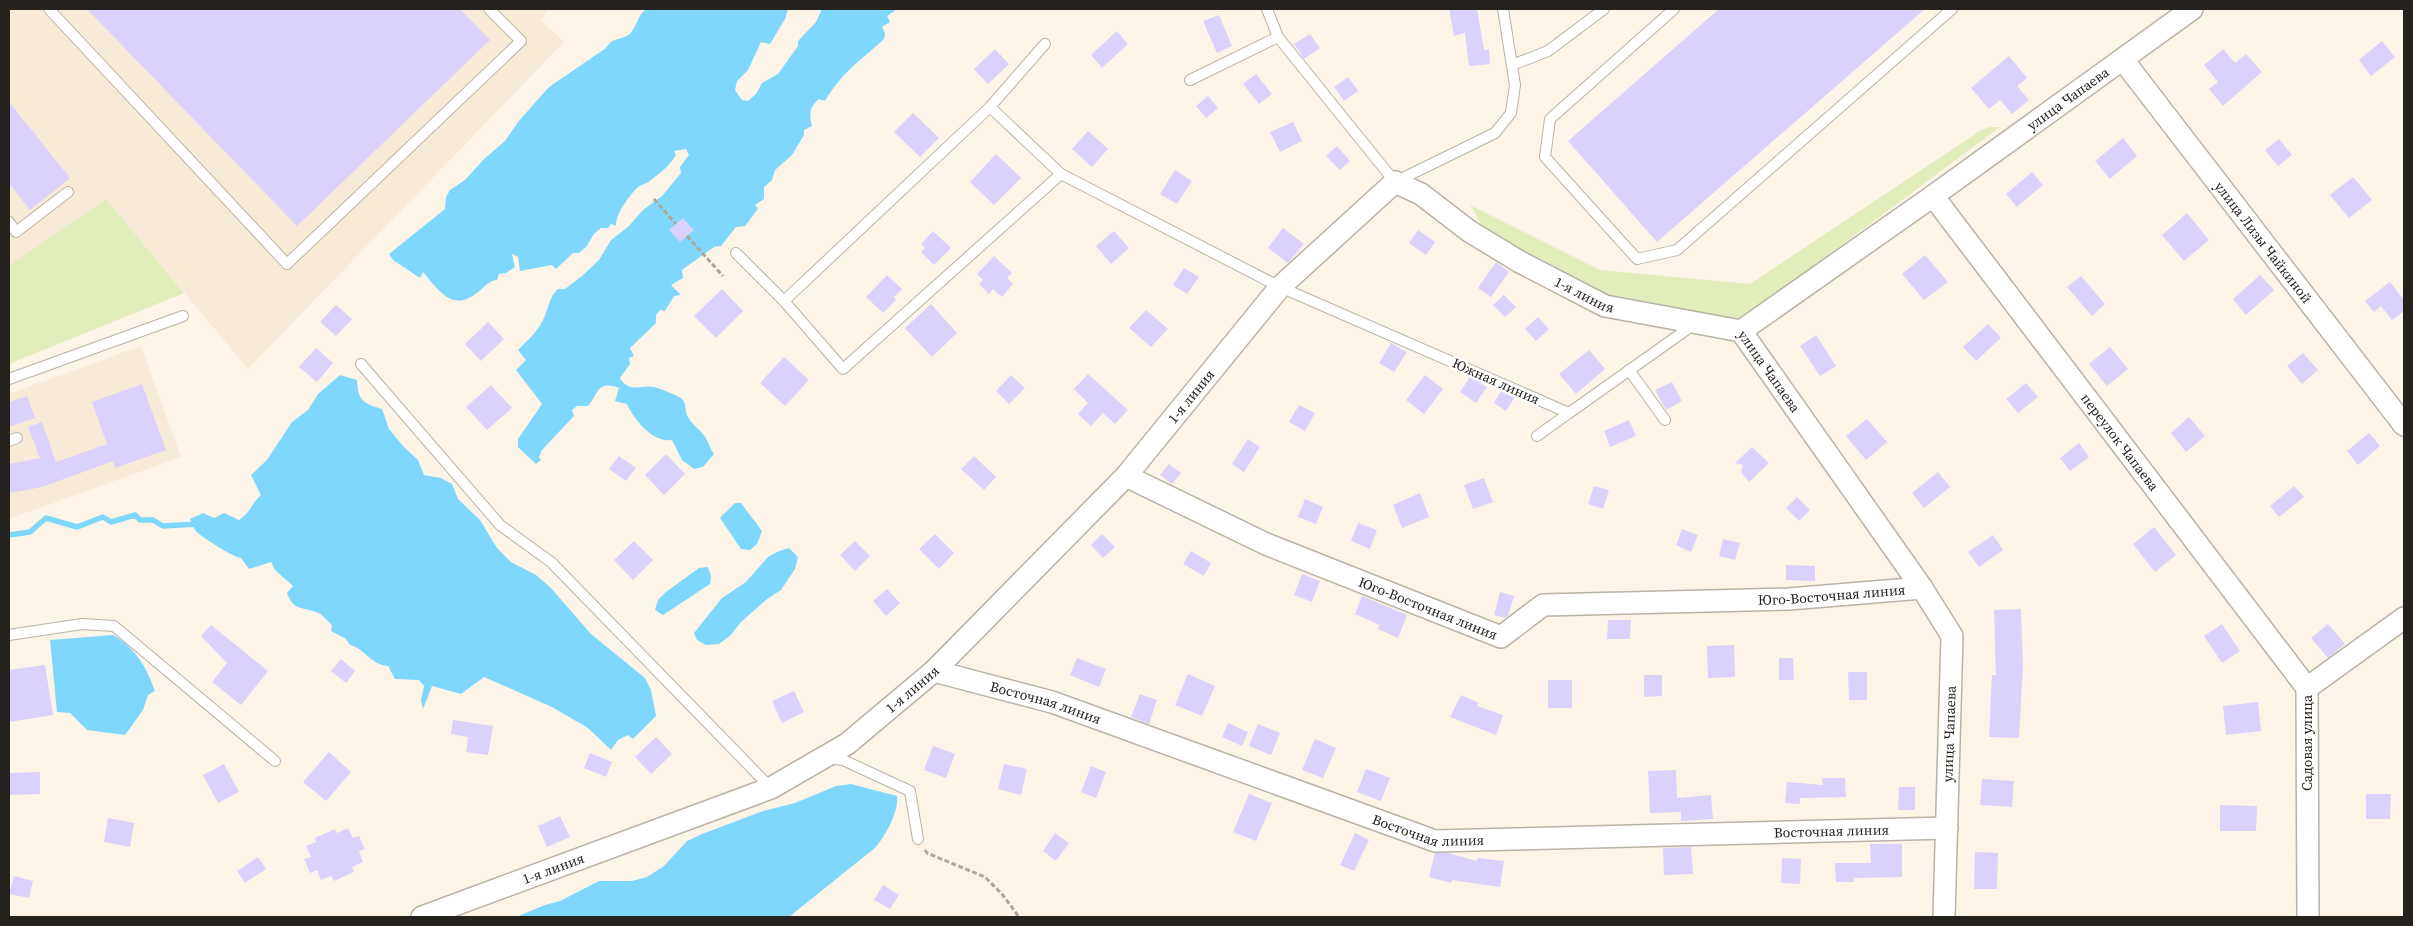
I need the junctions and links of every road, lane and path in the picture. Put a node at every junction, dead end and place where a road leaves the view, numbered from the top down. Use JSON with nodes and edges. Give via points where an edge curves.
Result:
{"nodes":[{"id":1,"x":49,"y":9,"type":"edge"},
{"id":2,"x":488,"y":9,"type":"edge"},
{"id":3,"x":1267,"y":9,"type":"edge"},
{"id":4,"x":1503,"y":9,"type":"edge"},
{"id":5,"x":1604,"y":9,"type":"edge"},
{"id":6,"x":1674,"y":9,"type":"edge"},
{"id":7,"x":1952,"y":9,"type":"edge"},
{"id":8,"x":2192,"y":9,"type":"edge"},
{"id":9,"x":1278,"y":37,"type":"junction"},
{"id":10,"x":1045,"y":44,"type":"dead end"},
{"id":11,"x":2123,"y":60,"type":"junction"},
{"id":12,"x":1512,"y":65,"type":"junction"},
{"id":13,"x":1190,"y":80,"type":"dead end"},
{"id":14,"x":990,"y":107,"type":"junction"},
{"id":15,"x":1061,"y":174,"type":"junction"},
{"id":16,"x":1395,"y":182,"type":"junction"},
{"id":17,"x":68,"y":192,"type":"dead end"},
{"id":18,"x":1933,"y":196,"type":"junction"},
{"id":19,"x":654,"y":199,"type":"dead end"},
{"id":20,"x":9,"y":222,"type":"edge"},
{"id":21,"x":676,"y":224,"type":"dead end"},
{"id":22,"x":687,"y":236,"type":"dead end"},
{"id":23,"x":736,"y":253,"type":"dead end"},
{"id":24,"x":723,"y":276,"type":"dead end"},
{"id":25,"x":1280,"y":287,"type":"junction"},
{"id":26,"x":784,"y":301,"type":"junction"},
{"id":27,"x":183,"y":316,"type":"dead end"},
{"id":28,"x":1696,"y":323,"type":"junction"},
{"id":29,"x":1741,"y":331,"type":"junction"},
{"id":30,"x":361,"y":364,"type":"dead end"},
{"id":31,"x":1629,"y":370,"type":"junction"},
{"id":32,"x":9,"y":379,"type":"edge"},
{"id":33,"x":1569,"y":413,"type":"junction"},
{"id":34,"x":1665,"y":420,"type":"dead end"},
{"id":35,"x":2404,"y":425,"type":"edge"},
{"id":36,"x":1537,"y":436,"type":"dead end"},
{"id":37,"x":1126,"y":476,"type":"junction"},
{"id":38,"x":1922,"y":588,"type":"junction"},
{"id":39,"x":2404,"y":618,"type":"edge"},
{"id":40,"x":9,"y":635,"type":"edge"},
{"id":41,"x":934,"y":671,"type":"junction"},
{"id":42,"x":2307,"y":688,"type":"junction"},
{"id":43,"x":823,"y":758,"type":"junction"},
{"id":44,"x":275,"y":761,"type":"dead end"},
{"id":45,"x":771,"y":788,"type":"junction"},
{"id":46,"x":1947,"y":828,"type":"junction"},
{"id":47,"x":918,"y":839,"type":"joint"},
{"id":48,"x":422,"y":917,"type":"edge"},
{"id":49,"x":1019,"y":917,"type":"edge"},
{"id":50,"x":1944,"y":917,"type":"edge"},
{"id":51,"x":2308,"y":917,"type":"edge"}],
"edges":[{"from":1,"to":2,"type":"lane","via":[[287,264],[521,41]]},
{"from":3,"to":9,"type":"lane"},
{"from":4,"to":12,"type":"lane","name":"1-я линия"},
{"from":5,"to":12,"type":"lane","via":[[1548,51]]},
{"from":6,"to":7,"type":"lane","via":[[1550,119],[1545,157],[1637,259],[1677,250]]},
{"from":8,"to":11,"type":"street","name":"улица Чапаева"},
{"from":9,"to":13,"type":"lane"},
{"from":9,"to":16,"type":"lane"},
{"from":10,"to":14,"type":"lane"},
{"from":11,"to":18,"type":"street","name":"улица Чапаева"},
{"from":11,"to":35,"type":"street","name":"улица Лизы Чайкиной"},
{"from":12,"to":16,"type":"lane","name":"1-я линия","via":[[1515,85],[1511,113],[1495,133]]},
{"from":14,"to":15,"type":"lane"},
{"from":14,"to":26,"type":"lane"},
{"from":15,"to":25,"type":"lane"},
{"from":15,"to":26,"type":"lane","via":[[843,369]]},
{"from":16,"to":25,"type":"street","name":"1-я линия"},
{"from":16,"to":28,"type":"street","name":"1-я линия","via":[[1421,194],[1469,231],[1520,262],[1605,306]]},
{"from":17,"to":20,"type":"lane","via":[[16,232]]},
{"from":18,"to":29,"type":"street","name":"улица Чапаева"},
{"from":18,"to":42,"type":"street","name":"переулок Чапаева"},
{"from":19,"to":21,"type":"path"},
{"from":22,"to":24,"type":"path"},
{"from":23,"to":26,"type":"lane"},
{"from":25,"to":33,"type":"lane","name":"Южная линия"},
{"from":25,"to":37,"type":"street","name":"1-я линия"},
{"from":27,"to":32,"type":"lane"},
{"from":28,"to":29,"type":"street","name":"1-я линия"},
{"from":28,"to":31,"type":"lane"},
{"from":29,"to":38,"type":"street","name":"улица Чапаева"},
{"from":30,"to":45,"type":"lane","via":[[500,525],[551,562]]},
{"from":31,"to":33,"type":"lane"},
{"from":31,"to":34,"type":"lane"},
{"from":33,"to":36,"type":"lane"},
{"from":37,"to":38,"type":"street","name":"Юго-Восточная линия","via":[[1266,544],[1501,637],[1543,605],[1789,599]]},
{"from":37,"to":41,"type":"street","name":"1-я линия"},
{"from":38,"to":46,"type":"street","name":"улица Чапаева","via":[[1952,636]]},
{"from":39,"to":42,"type":"street","name":"Садовая улица"},
{"from":40,"to":44,"type":"lane","via":[[82,624],[114,626]]},
{"from":41,"to":43,"type":"street","name":"1-я линия","via":[[847,744]]},
{"from":41,"to":46,"type":"street","name":"Восточная линия","via":[[1052,702],[1435,841]]},
{"from":42,"to":51,"type":"street","name":"Садовая улица"},
{"from":43,"to":45,"type":"street","name":"1-я линия"},
{"from":43,"to":47,"type":"lane","via":[[843,760],[910,791]]},
{"from":45,"to":48,"type":"street","name":"1-я линия"},
{"from":46,"to":50,"type":"street","name":"улица Чапаева"},
{"from":47,"to":49,"type":"path","via":[[927,853],[985,877]]}]}
